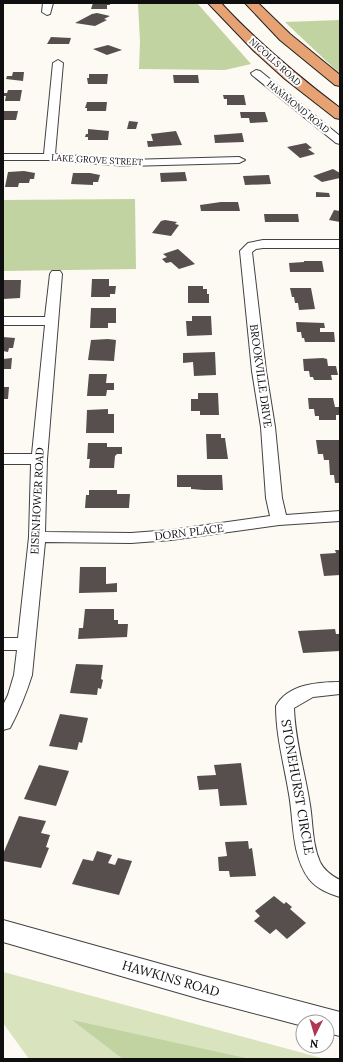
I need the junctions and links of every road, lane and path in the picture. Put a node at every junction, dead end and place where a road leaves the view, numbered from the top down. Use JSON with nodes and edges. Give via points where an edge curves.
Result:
{"nodes":[{"id":1,"x":214,"y":3,"type":"edge"},
{"id":2,"x":251,"y":3,"type":"edge"},
{"id":3,"x":58,"y":63,"type":"dead end"},
{"id":4,"x":256,"y":73,"type":"dead end"},
{"id":5,"x":340,"y":82,"type":"edge"},
{"id":6,"x":340,"y":115,"type":"edge"},
{"id":7,"x":340,"y":141,"type":"edge"},
{"id":8,"x":3,"y":157,"type":"edge"},
{"id":9,"x":49,"y":157,"type":"junction"},
{"id":10,"x":239,"y":160,"type":"dead end"},
{"id":11,"x":340,"y":244,"type":"edge"},
{"id":12,"x":56,"y":274,"type":"dead end"},
{"id":13,"x":3,"y":321,"type":"edge"},
{"id":14,"x":51,"y":321,"type":"junction"},
{"id":15,"x":3,"y":459,"type":"edge"},
{"id":16,"x":38,"y":459,"type":"junction"},
{"id":17,"x":340,"y":516,"type":"edge"},
{"id":18,"x":279,"y":520,"type":"junction"},
{"id":19,"x":37,"y":537,"type":"junction"},
{"id":20,"x":3,"y":644,"type":"edge"},
{"id":21,"x":25,"y":644,"type":"junction"},
{"id":22,"x":340,"y":688,"type":"edge"},
{"id":23,"x":3,"y":723,"type":"edge"},
{"id":24,"x":340,"y":889,"type":"edge"},
{"id":25,"x":3,"y":931,"type":"edge"},
{"id":26,"x":340,"y":1024,"type":"edge"}],
"edges":[{"from":1,"to":6,"type":"highway","name":"NICOLLS ROAD","via":[[273,63]]},
{"from":2,"to":5,"type":"highway","via":[[285,37]]},
{"from":3,"to":9,"type":"street"},
{"from":4,"to":7,"type":"street","name":"HAMMOND ROAD"},
{"from":8,"to":9,"type":"street","name":"LAKE GROVE STREET"},
{"from":9,"to":10,"type":"street","name":"LAKE GROVE STREET","via":[[128,163]]},
{"from":11,"to":18,"type":"street","name":"BROOKVILLE DRIVE","via":[[263,244],[252,246],[246,252],[258,371],[268,427],[274,498]]},
{"from":12,"to":14,"type":"street","name":"EISENHOWER ROAD"},
{"from":13,"to":14,"type":"street"},
{"from":14,"to":16,"type":"street","name":"EISENHOWER ROAD"},
{"from":15,"to":16,"type":"street"},
{"from":16,"to":19,"type":"street","name":"EISENHOWER ROAD"},
{"from":17,"to":18,"type":"street","name":"DORN PLACE"},
{"from":18,"to":19,"type":"street","name":"DORN PLACE","via":[[131,538]]},
{"from":19,"to":21,"type":"street","name":"EISENHOWER ROAD"},
{"from":20,"to":21,"type":"street"},
{"from":21,"to":23,"type":"street","name":"EISENHOWER ROAD","via":[[23,675],[17,695]]},
{"from":22,"to":24,"type":"street","name":"STONEHURST CIRCLE","via":[[317,689],[299,694],[285,706],[284,724],[306,849],[314,868],[329,886]]},
{"from":25,"to":26,"type":"street","name":"HAWKINS ROAD"}]}
